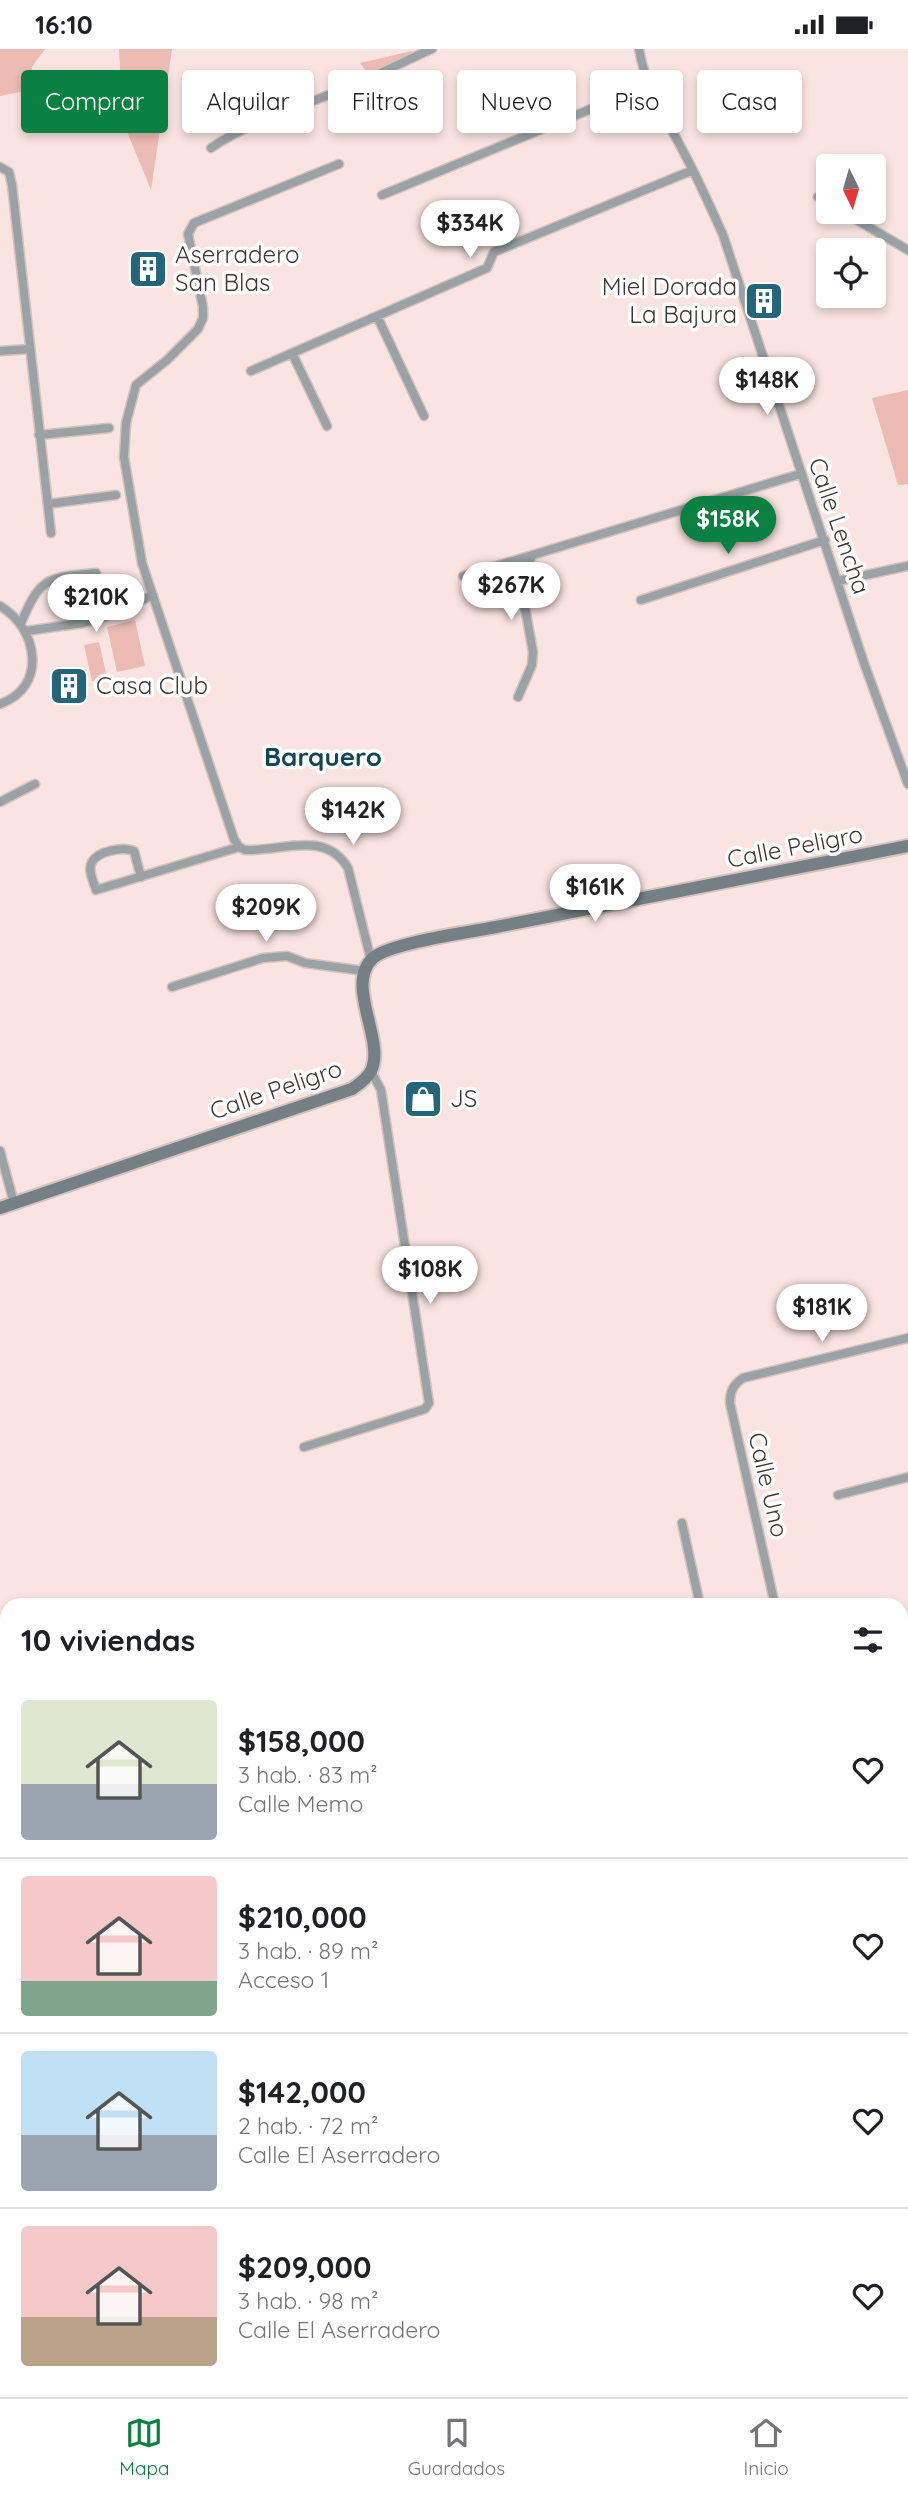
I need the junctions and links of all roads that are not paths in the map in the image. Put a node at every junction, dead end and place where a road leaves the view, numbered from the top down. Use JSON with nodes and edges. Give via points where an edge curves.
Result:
{"nodes":[{"id":1,"x":432,"y":49,"type":"edge"},
{"id":2,"x":639,"y":49,"type":"edge"},
{"id":3,"x":643,"y":70,"type":"edge"},
{"id":4,"x":590,"y":109,"type":"edge"},
{"id":5,"x":674,"y":133,"type":"edge"},
{"id":6,"x":211,"y":148,"type":"dead end"},
{"id":7,"x":339,"y":164,"type":"dead end"},
{"id":8,"x":0,"y":167,"type":"edge"},
{"id":9,"x":694,"y":170,"type":"junction"},
{"id":10,"x":382,"y":195,"type":"dead end"},
{"id":11,"x":864,"y":224,"type":"edge"},
{"id":12,"x":908,"y":250,"type":"edge"},
{"id":13,"x":377,"y":316,"type":"junction"},
{"id":14,"x":29,"y":349,"type":"junction"},
{"id":15,"x":0,"y":351,"type":"edge"},
{"id":16,"x":292,"y":353,"type":"junction"},
{"id":17,"x":251,"y":371,"type":"dead end"},
{"id":18,"x":424,"y":416,"type":"dead end"},
{"id":19,"x":327,"y":426,"type":"dead end"},
{"id":20,"x":109,"y":428,"type":"dead end"},
{"id":21,"x":39,"y":435,"type":"junction"},
{"id":22,"x":800,"y":474,"type":"junction"},
{"id":23,"x":116,"y":495,"type":"dead end"},
{"id":24,"x":48,"y":503,"type":"junction"},
{"id":25,"x":51,"y":533,"type":"dead end"},
{"id":26,"x":825,"y":540,"type":"junction"},
{"id":27,"x":532,"y":555,"type":"junction"},
{"id":28,"x":908,"y":566,"type":"edge"},
{"id":29,"x":96,"y":573,"type":"dead end"},
{"id":30,"x":463,"y":576,"type":"dead end"},
{"id":31,"x":838,"y":581,"type":"junction"},
{"id":32,"x":153,"y":595,"type":"junction"},
{"id":33,"x":641,"y":600,"type":"dead end"},
{"id":34,"x":0,"y":606,"type":"edge"},
{"id":35,"x":21,"y":623,"type":"junction"},
{"id":36,"x":26,"y":631,"type":"junction"},
{"id":37,"x":518,"y":698,"type":"dead end"},
{"id":38,"x":0,"y":704,"type":"edge"},
{"id":39,"x":34,"y":784,"type":"dead end"},
{"id":40,"x":908,"y":784,"type":"edge"},
{"id":41,"x":0,"y":802,"type":"edge"},
{"id":42,"x":908,"y":846,"type":"edge"},
{"id":43,"x":239,"y":848,"type":"junction"},
{"id":44,"x":141,"y":877,"type":"junction"},
{"id":45,"x":368,"y":966,"type":"junction"},
{"id":46,"x":172,"y":987,"type":"dead end"},
{"id":47,"x":371,"y":1071,"type":"junction"},
{"id":48,"x":0,"y":1150,"type":"edge"},
{"id":49,"x":14,"y":1203,"type":"junction"},
{"id":50,"x":0,"y":1208,"type":"edge"},
{"id":51,"x":908,"y":1338,"type":"edge"},
{"id":52,"x":304,"y":1447,"type":"dead end"},
{"id":53,"x":908,"y":1477,"type":"edge"},
{"id":54,"x":838,"y":1495,"type":"dead end"},
{"id":55,"x":682,"y":1523,"type":"dead end"},
{"id":56,"x":698,"y":1598,"type":"edge"},
{"id":57,"x":773,"y":1598,"type":"edge"}],
"edges":[{"from":1,"to":6,"type":"street"},
{"from":2,"to":3,"type":"street","name":"Calle Lencha"},
{"from":4,"to":10,"type":"street"},
{"from":5,"to":9,"type":"street","name":"Calle Lencha"},
{"from":7,"to":32,"type":"street","via":[[194,223],[189,229],[203,318],[183,345],[136,385],[126,423],[129,492]]},
{"from":8,"to":14,"type":"street","via":[[9,172],[12,185]]},
{"from":9,"to":13,"type":"street","via":[[494,252],[487,268]]},
{"from":9,"to":22,"type":"street","name":"Calle Lencha","via":[[723,235]]},
{"from":11,"to":12,"type":"street"},
{"from":13,"to":16,"type":"street"},
{"from":13,"to":18,"type":"street"},
{"from":14,"to":15,"type":"street"},
{"from":14,"to":21,"type":"street"},
{"from":16,"to":17,"type":"street"},
{"from":16,"to":19,"type":"street"},
{"from":20,"to":21,"type":"street"},
{"from":21,"to":24,"type":"street"},
{"from":22,"to":26,"type":"street","name":"Calle Lencha"},
{"from":22,"to":27,"type":"street"},
{"from":23,"to":24,"type":"street"},
{"from":24,"to":25,"type":"street"},
{"from":26,"to":31,"type":"street","name":"Calle Lencha"},
{"from":26,"to":33,"type":"street"},
{"from":27,"to":30,"type":"street"},
{"from":27,"to":37,"type":"street","via":[[523,589],[533,666]]},
{"from":28,"to":31,"type":"street"},
{"from":29,"to":35,"type":"street","via":[[45,582]]},
{"from":31,"to":40,"type":"street","name":"Calle Lencha"},
{"from":32,"to":36,"type":"street","via":[[106,617]]},
{"from":32,"to":43,"type":"street"},
{"from":34,"to":35,"type":"street"},
{"from":35,"to":36,"type":"street"},
{"from":36,"to":38,"type":"street","via":[[32,654],[28,680]]},
{"from":39,"to":41,"type":"street"},
{"from":42,"to":45,"type":"main road","name":"Calle Peligro","via":[[398,947],[380,953]]},
{"from":43,"to":44,"type":"street"},
{"from":43,"to":45,"type":"street","via":[[317,846],[341,856],[348,868]]},
{"from":44,"to":44,"type":"street","via":[[96,890],[90,865],[100,855],[131,849]]},
{"from":45,"to":46,"type":"street","via":[[263,958]]},
{"from":45,"to":47,"type":"main road","name":"Calle Peligro","via":[[364,997],[374,1058]]},
{"from":47,"to":49,"type":"main road","name":"Calle Peligro","via":[[358,1085],[336,1095]]},
{"from":47,"to":52,"type":"street","via":[[382,1090],[429,1403],[425,1409]]},
{"from":48,"to":49,"type":"street"},
{"from":49,"to":50,"type":"main road","name":"Calle Peligro"},
{"from":51,"to":57,"type":"street","name":"Calle Uno","via":[[743,1378],[735,1384],[730,1403]]},
{"from":53,"to":54,"type":"street"},
{"from":55,"to":56,"type":"street"}]}
